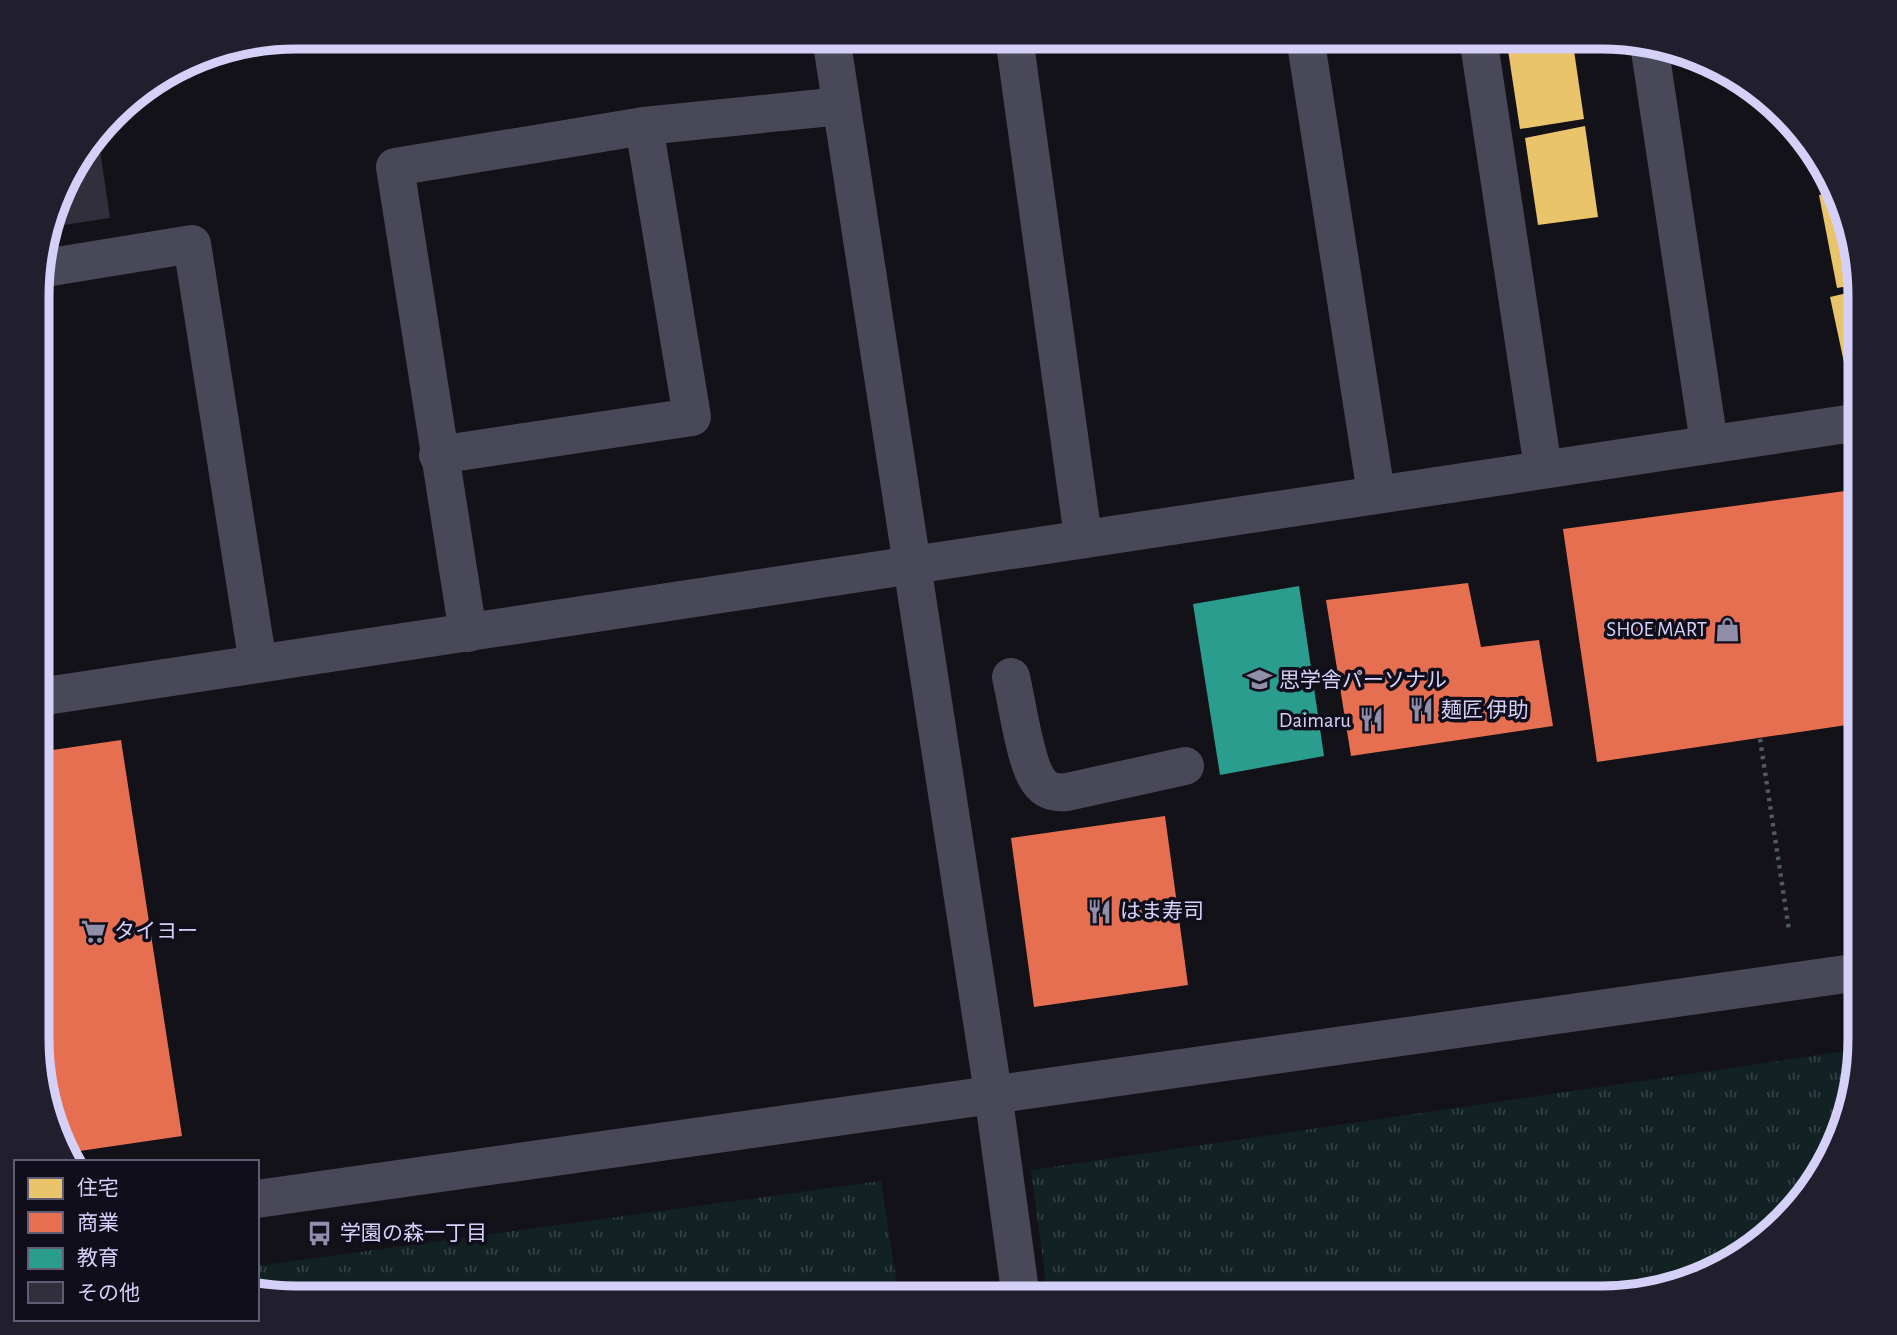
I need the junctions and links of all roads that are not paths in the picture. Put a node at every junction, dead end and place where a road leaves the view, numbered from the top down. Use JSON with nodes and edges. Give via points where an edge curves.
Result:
{"nodes":[{"id":1,"x":833,"y":49,"type":"edge"},
{"id":2,"x":1016,"y":50,"type":"edge"},
{"id":3,"x":1307,"y":50,"type":"edge"},
{"id":4,"x":1480,"y":50,"type":"edge"},
{"id":5,"x":1650,"y":54,"type":"edge"},
{"id":6,"x":841,"y":106,"type":"junction"},
{"id":7,"x":644,"y":126,"type":"junction"},
{"id":8,"x":51,"y":267,"type":"edge"},
{"id":9,"x":1847,"y":424,"type":"edge"},
{"id":10,"x":1709,"y":443,"type":"junction"},
{"id":11,"x":438,"y":454,"type":"junction"},
{"id":12,"x":1543,"y":468,"type":"junction"},
{"id":13,"x":1376,"y":492,"type":"junction"},
{"id":14,"x":1083,"y":537,"type":"junction"},
{"id":15,"x":912,"y":566,"type":"junction"},
{"id":16,"x":468,"y":634,"type":"junction"},
{"id":17,"x":258,"y":664,"type":"junction"},
{"id":18,"x":1011,"y":677,"type":"dead end"},
{"id":19,"x":50,"y":695,"type":"edge"},
{"id":20,"x":1185,"y":766,"type":"dead end"},
{"id":21,"x":1848,"y":974,"type":"edge"},
{"id":22,"x":993,"y":1093,"type":"junction"},
{"id":23,"x":259,"y":1199,"type":"edge"},
{"id":24,"x":1019,"y":1286,"type":"edge"}],
"edges":[{"from":1,"to":6,"type":"street"},
{"from":2,"to":14,"type":"street"},
{"from":3,"to":13,"type":"street"},
{"from":4,"to":12,"type":"street"},
{"from":5,"to":10,"type":"street"},
{"from":6,"to":7,"type":"street"},
{"from":6,"to":15,"type":"street"},
{"from":7,"to":11,"type":"street","via":[[395,167]]},
{"from":7,"to":11,"type":"street","via":[[692,417]]},
{"from":8,"to":17,"type":"street","via":[[192,244]]},
{"from":9,"to":10,"type":"street"},
{"from":10,"to":12,"type":"street"},
{"from":11,"to":16,"type":"street"},
{"from":12,"to":13,"type":"street"},
{"from":13,"to":14,"type":"street"},
{"from":14,"to":15,"type":"street"},
{"from":15,"to":16,"type":"street"},
{"from":15,"to":22,"type":"street"},
{"from":16,"to":17,"type":"street"},
{"from":17,"to":19,"type":"street"},
{"from":18,"to":20,"type":"street","via":[[1033,772],[1047,789],[1067,792]]},
{"from":21,"to":22,"type":"street"},
{"from":22,"to":23,"type":"street"},
{"from":22,"to":24,"type":"street"}]}
